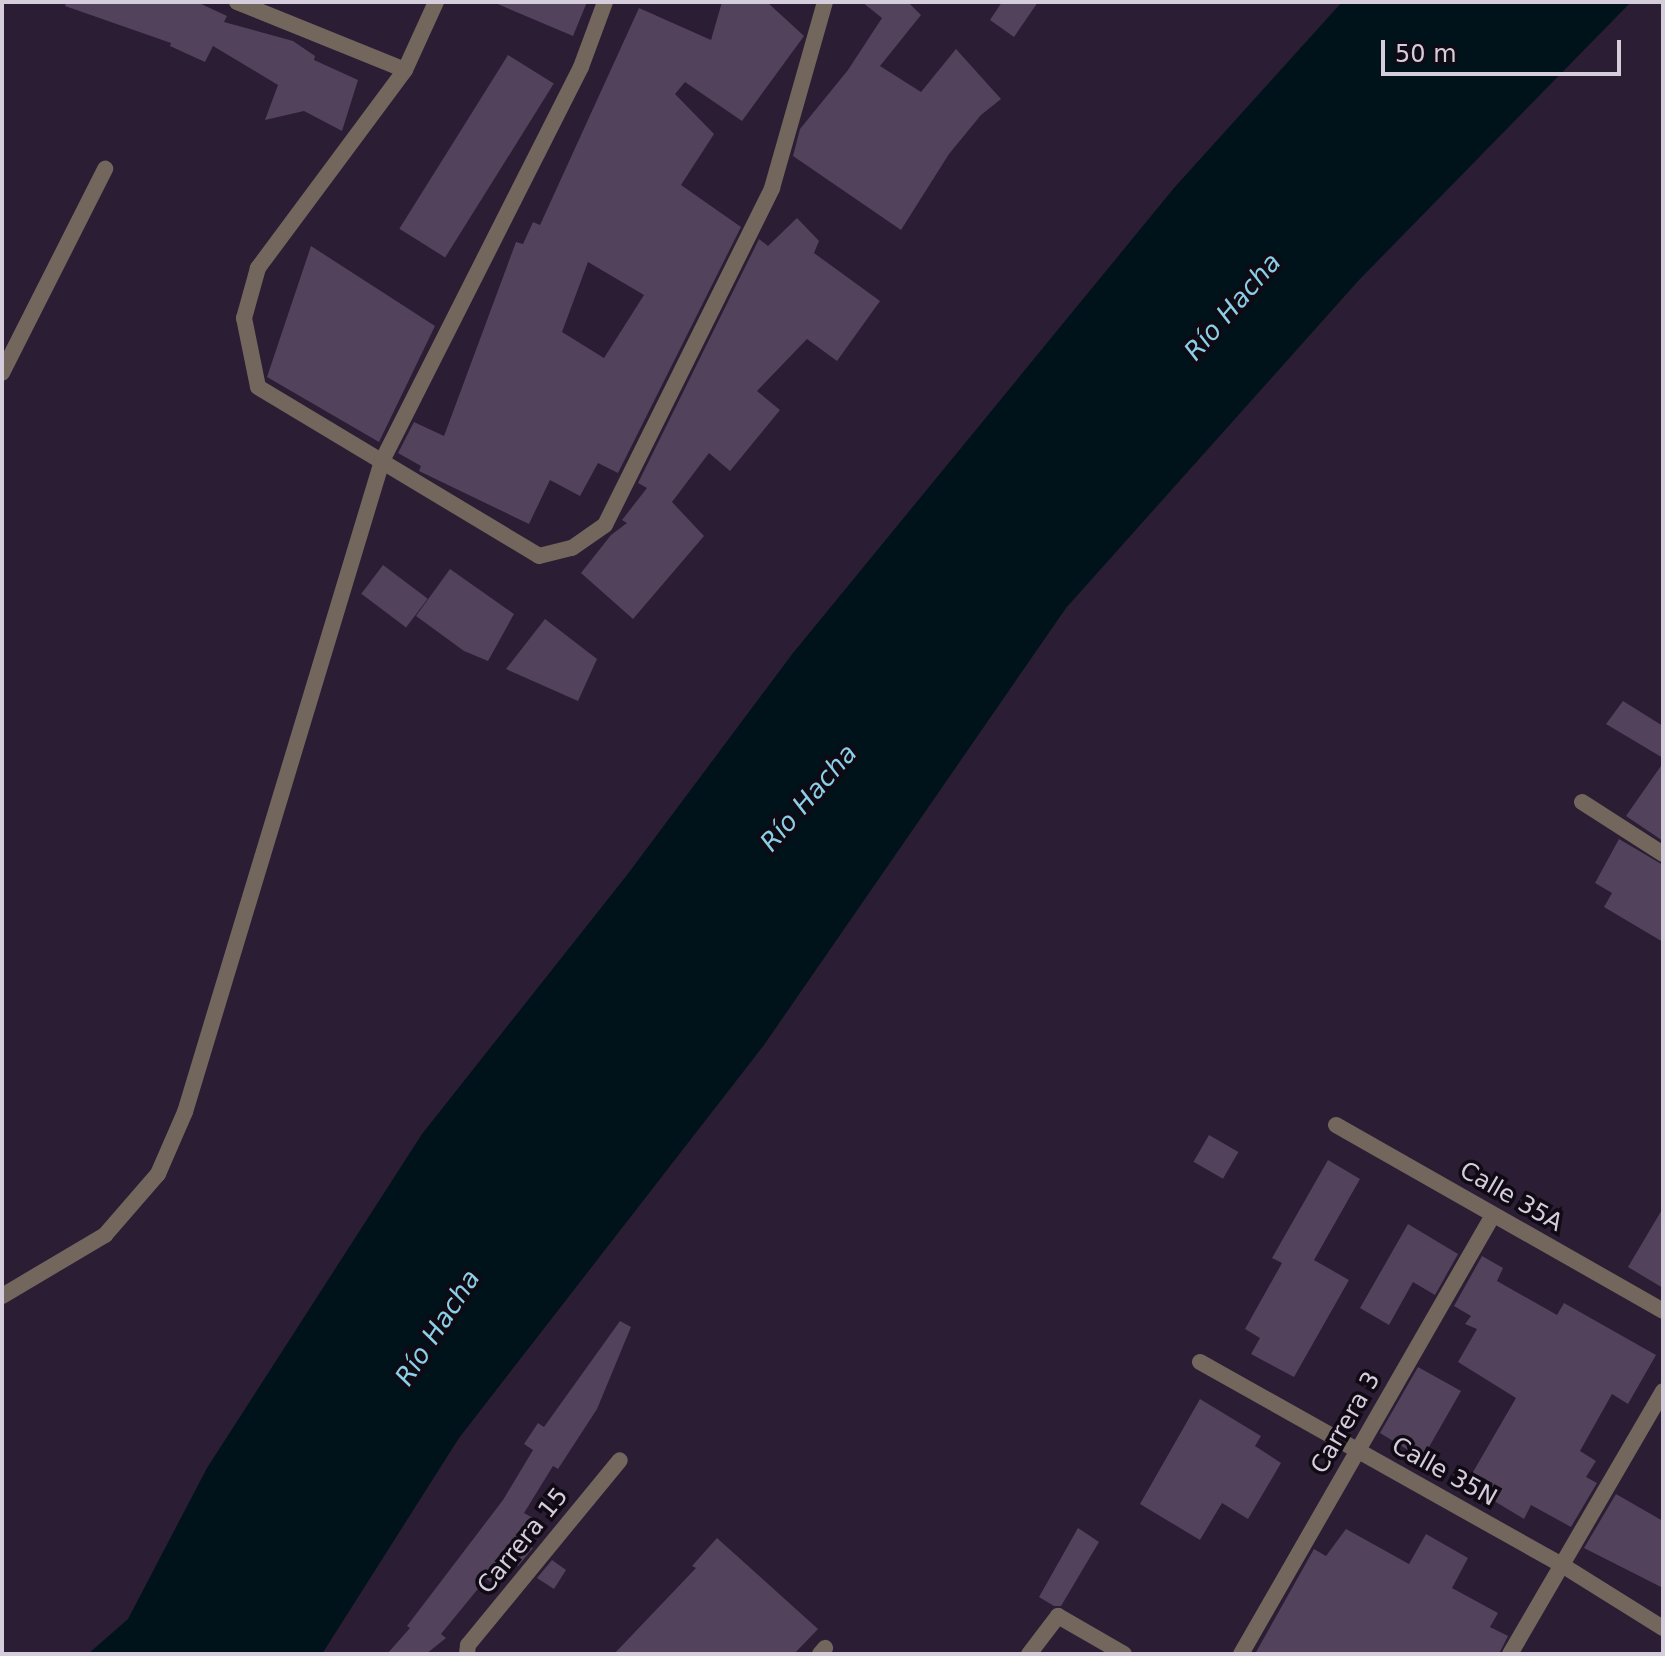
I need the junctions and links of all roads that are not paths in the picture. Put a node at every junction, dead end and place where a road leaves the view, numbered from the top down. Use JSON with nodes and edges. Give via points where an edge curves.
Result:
{"nodes":[{"id":1,"x":237,"y":2,"type":"edge"},
{"id":2,"x":436,"y":2,"type":"edge"},
{"id":3,"x":605,"y":2,"type":"edge"},
{"id":4,"x":825,"y":2,"type":"edge"},
{"id":5,"x":405,"y":70,"type":"junction"},
{"id":6,"x":105,"y":169,"type":"dead end"},
{"id":7,"x":2,"y":373,"type":"edge"},
{"id":8,"x":382,"y":461,"type":"junction"},
{"id":9,"x":1582,"y":802,"type":"dead end"},
{"id":10,"x":1663,"y":854,"type":"edge"},
{"id":11,"x":1336,"y":1125,"type":"dead end"},
{"id":12,"x":1493,"y":1215,"type":"junction"},
{"id":13,"x":2,"y":1296,"type":"edge"},
{"id":14,"x":1663,"y":1311,"type":"edge"},
{"id":15,"x":1200,"y":1362,"type":"dead end"},
{"id":16,"x":1663,"y":1391,"type":"edge"},
{"id":17,"x":1357,"y":1452,"type":"junction"},
{"id":18,"x":620,"y":1460,"type":"dead end"},
{"id":19,"x":1562,"y":1565,"type":"junction"},
{"id":20,"x":1663,"y":1628,"type":"edge"},
{"id":21,"x":467,"y":1654,"type":"edge"},
{"id":22,"x":1029,"y":1654,"type":"edge"},
{"id":23,"x":1124,"y":1654,"type":"edge"},
{"id":24,"x":1241,"y":1654,"type":"edge"},
{"id":25,"x":1510,"y":1654,"type":"edge"}],
"edges":[{"from":1,"to":5,"type":"street"},
{"from":2,"to":5,"type":"street"},
{"from":3,"to":8,"type":"street","via":[[581,67]]},
{"from":4,"to":8,"type":"street","via":[[772,188],[605,525],[572,548],[539,556]]},
{"from":5,"to":8,"type":"street","via":[[258,268],[244,318],[258,387]]},
{"from":6,"to":7,"type":"street"},
{"from":8,"to":13,"type":"street","via":[[185,1112],[158,1174],[105,1235]]},
{"from":9,"to":10,"type":"street"},
{"from":11,"to":12,"type":"street","name":"Calle 35A"},
{"from":12,"to":14,"type":"street","name":"Calle 35A"},
{"from":12,"to":17,"type":"street","name":"Carrera 3"},
{"from":15,"to":17,"type":"street","name":"Calle 35N"},
{"from":16,"to":19,"type":"street"},
{"from":17,"to":19,"type":"street","name":"Calle 35N"},
{"from":17,"to":24,"type":"street","name":"Carrera 3"},
{"from":18,"to":21,"type":"street","name":"Carrera 15","via":[[468,1645]]},
{"from":19,"to":20,"type":"street","name":"Calle 35N"},
{"from":19,"to":25,"type":"street"},
{"from":22,"to":23,"type":"street","via":[[1058,1616]]}]}
